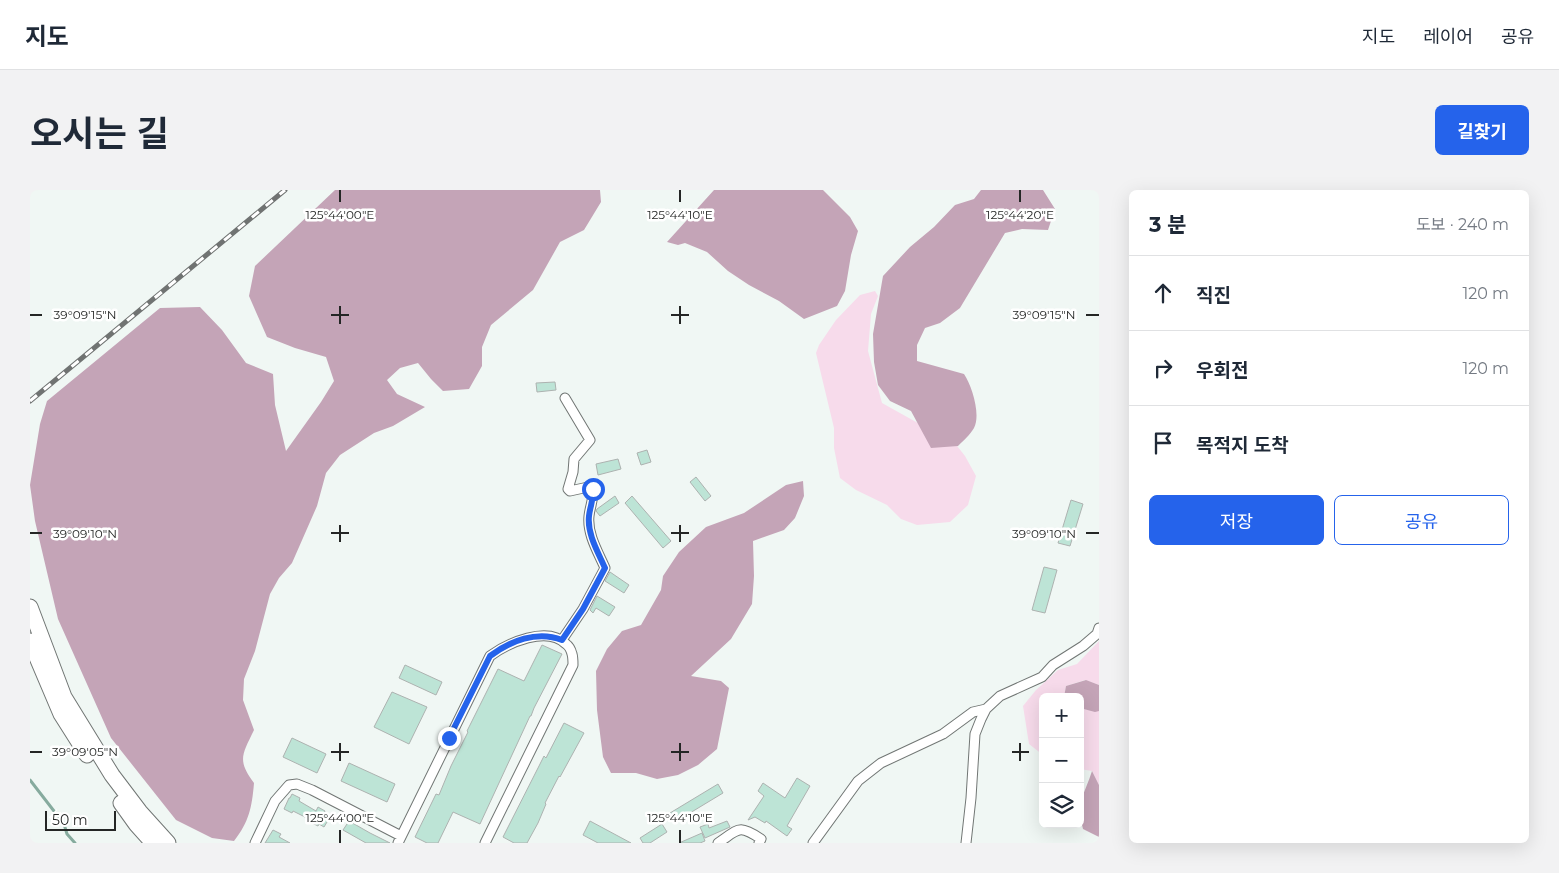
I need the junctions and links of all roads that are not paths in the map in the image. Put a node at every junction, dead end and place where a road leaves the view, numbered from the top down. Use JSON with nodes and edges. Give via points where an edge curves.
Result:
{"nodes":[{"id":1,"x":565,"y":398,"type":"dead end"},
{"id":2,"x":30,"y":607,"type":"edge"},
{"id":3,"x":1099,"y":628,"type":"edge"},
{"id":4,"x":562,"y":640,"type":"junction"},
{"id":5,"x":30,"y":641,"type":"edge"},
{"id":6,"x":986,"y":709,"type":"junction"},
{"id":7,"x":399,"y":840,"type":"edge"},
{"id":8,"x":153,"y":843,"type":"edge"},
{"id":9,"x":168,"y":843,"type":"edge"},
{"id":10,"x":255,"y":843,"type":"edge"},
{"id":11,"x":485,"y":843,"type":"edge"},
{"id":12,"x":718,"y":843,"type":"edge"},
{"id":13,"x":759,"y":843,"type":"edge"},
{"id":14,"x":813,"y":843,"type":"edge"},
{"id":15,"x":966,"y":843,"type":"edge"}],
"edges":[{"from":1,"to":4,"type":"street","via":[[590,440],[574,459],[568,489],[593,489],[588,524],[605,568]]},
{"from":2,"to":9,"type":"highway","via":[[64,698],[112,775]]},
{"from":3,"to":6,"type":"street","via":[[1097,634],[1053,665],[1042,677],[1000,696]]},
{"from":4,"to":7,"type":"street","via":[[531,636],[490,656]]},
{"from":4,"to":11,"type":"street","via":[[569,647],[573,665]]},
{"from":5,"to":8,"type":"highway","via":[[60,714],[102,778]]},
{"from":6,"to":14,"type":"street","via":[[973,712],[943,734],[881,763],[858,781]]},
{"from":6,"to":15,"type":"street","via":[[975,734]]},
{"from":7,"to":10,"type":"street","via":[[312,790],[289,784],[275,801]]},
{"from":12,"to":13,"type":"street","via":[[740,829],[761,839]]}]}
